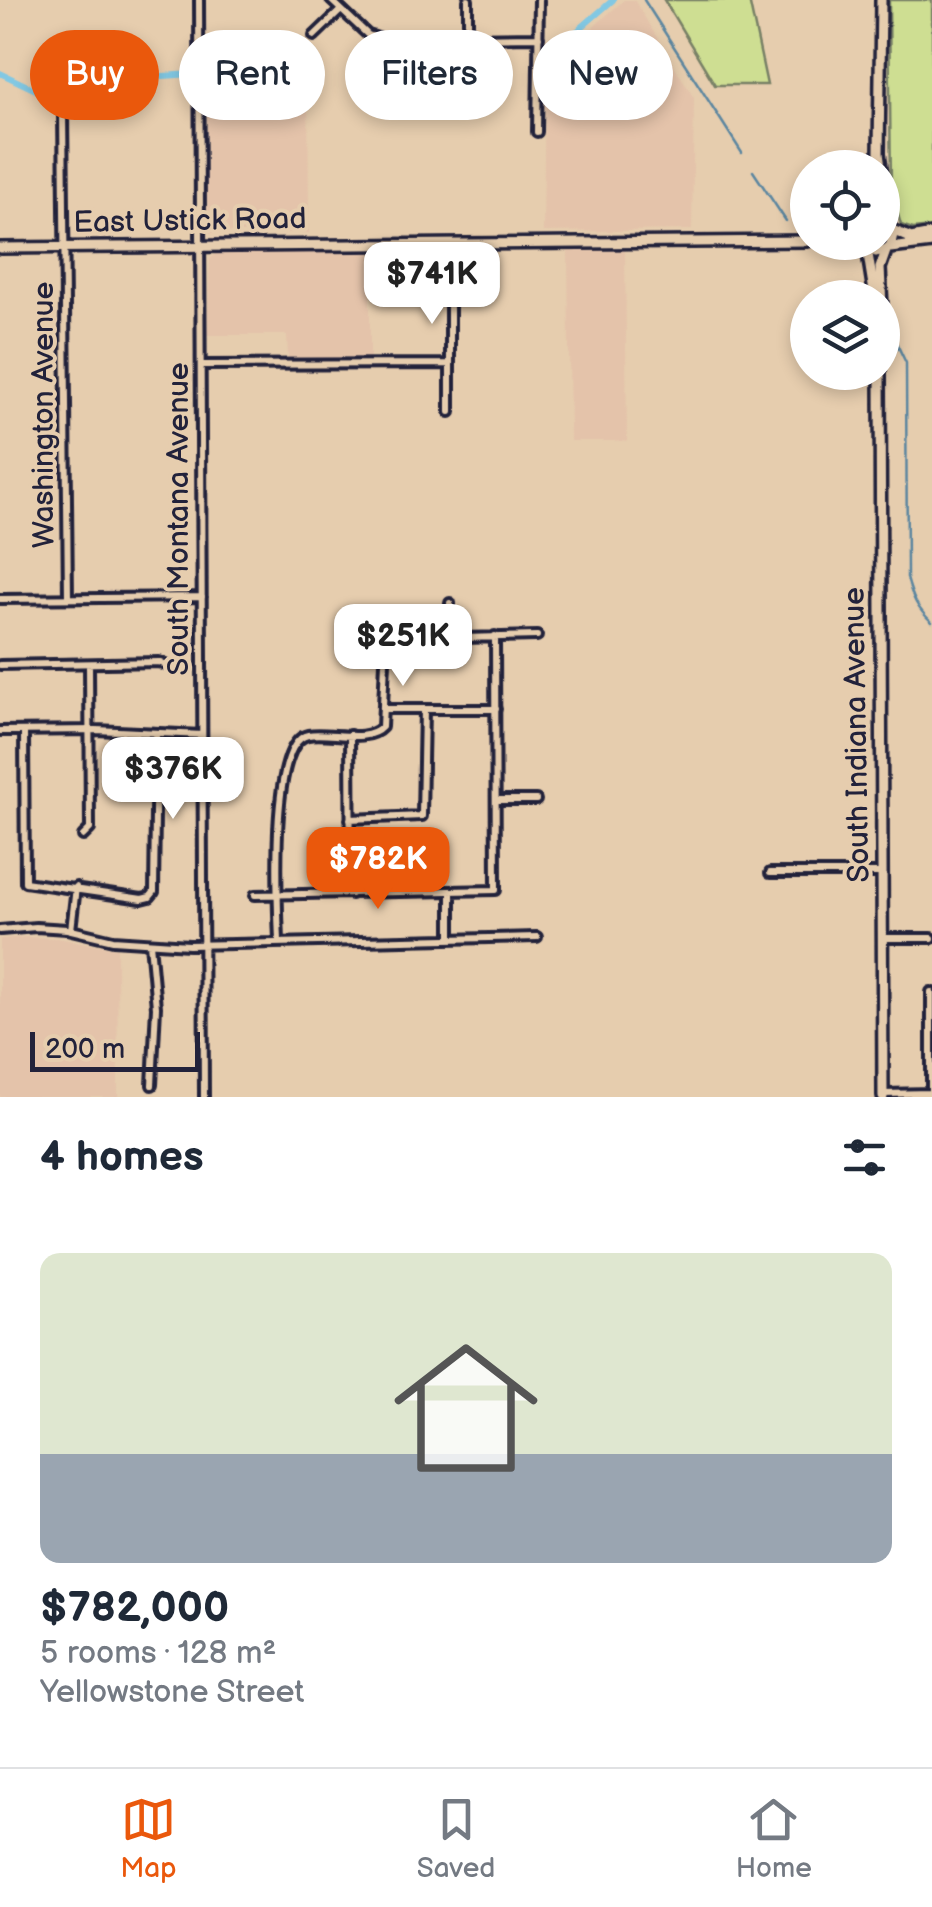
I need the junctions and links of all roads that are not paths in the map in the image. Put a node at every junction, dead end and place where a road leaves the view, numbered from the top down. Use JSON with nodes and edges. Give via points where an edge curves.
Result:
{"nodes":[{"id":1,"x":199,"y":0,"type":"edge"},
{"id":2,"x":331,"y":0,"type":"edge"},
{"id":3,"x":468,"y":0,"type":"edge"},
{"id":4,"x":538,"y":0,"type":"edge"},
{"id":5,"x":881,"y":0,"type":"edge"},
{"id":6,"x":341,"y":10,"type":"junction"},
{"id":7,"x":320,"y":30,"type":"edge"},
{"id":8,"x":365,"y":30,"type":"edge"},
{"id":9,"x":468,"y":30,"type":"edge"},
{"id":10,"x":539,"y":30,"type":"edge"},
{"id":11,"x":64,"y":120,"type":"edge"},
{"id":12,"x":537,"y":120,"type":"edge"},
{"id":13,"x":537,"y":132,"type":"dead end"},
{"id":14,"x":880,"y":150,"type":"edge"},
{"id":15,"x":900,"y":233,"type":"edge"},
{"id":16,"x":932,"y":234,"type":"edge"},
{"id":17,"x":790,"y":240,"type":"edge"},
{"id":18,"x":932,"y":242,"type":"edge"},
{"id":19,"x":450,"y":243,"type":"junction"},
{"id":20,"x":200,"y":246,"type":"junction"},
{"id":21,"x":65,"y":247,"type":"junction"},
{"id":22,"x":900,"y":247,"type":"edge"},
{"id":23,"x":0,"y":248,"type":"edge"},
{"id":24,"x":450,"y":364,"type":"junction"},
{"id":25,"x":201,"y":365,"type":"junction"},
{"id":26,"x":880,"y":390,"type":"edge"},
{"id":27,"x":450,"y":412,"type":"dead end"},
{"id":28,"x":202,"y":597,"type":"junction"},
{"id":29,"x":68,"y":598,"type":"junction"},
{"id":30,"x":0,"y":599,"type":"edge"},
{"id":31,"x":450,"y":603,"type":"dead end"},
{"id":32,"x":496,"y":636,"type":"junction"},
{"id":33,"x":536,"y":636,"type":"dead end"},
{"id":34,"x":450,"y":637,"type":"junction"},
{"id":35,"x":89,"y":664,"type":"junction"},
{"id":36,"x":0,"y":665,"type":"edge"},
{"id":37,"x":174,"y":668,"type":"dead end"},
{"id":38,"x":385,"y":708,"type":"junction"},
{"id":39,"x":424,"y":708,"type":"junction"},
{"id":40,"x":496,"y":708,"type":"junction"},
{"id":41,"x":89,"y":730,"type":"junction"},
{"id":42,"x":0,"y":731,"type":"edge"},
{"id":43,"x":24,"y":731,"type":"junction"},
{"id":44,"x":156,"y":734,"type":"junction"},
{"id":45,"x":202,"y":735,"type":"junction"},
{"id":46,"x":350,"y":735,"type":"junction"},
{"id":47,"x":496,"y":800,"type":"junction"},
{"id":48,"x":536,"y":800,"type":"dead end"},
{"id":49,"x":350,"y":819,"type":"junction"},
{"id":50,"x":83,"y":836,"type":"dead end"},
{"id":51,"x":770,"y":872,"type":"dead end"},
{"id":52,"x":884,"y":873,"type":"junction"},
{"id":53,"x":76,"y":887,"type":"junction"},
{"id":54,"x":450,"y":893,"type":"junction"},
{"id":55,"x":351,"y":894,"type":"junction"},
{"id":56,"x":255,"y":895,"type":"dead end"},
{"id":57,"x":278,"y":895,"type":"junction"},
{"id":58,"x":0,"y":930,"type":"edge"},
{"id":59,"x":70,"y":930,"type":"junction"},
{"id":60,"x":537,"y":937,"type":"dead end"},
{"id":61,"x":451,"y":938,"type":"junction"},
{"id":62,"x":884,"y":938,"type":"junction"},
{"id":63,"x":932,"y":938,"type":"edge"},
{"id":64,"x":279,"y":941,"type":"junction"},
{"id":65,"x":150,"y":943,"type":"junction"},
{"id":66,"x":203,"y":944,"type":"junction"},
{"id":67,"x":931,"y":992,"type":"edge"},
{"id":68,"x":932,"y":1067,"type":"edge"},
{"id":69,"x":152,"y":1084,"type":"dead end"},
{"id":70,"x":883,"y":1095,"type":"edge"},
{"id":71,"x":931,"y":1095,"type":"edge"},
{"id":72,"x":204,"y":1097,"type":"edge"}],
"edges":[{"from":1,"to":20,"type":"street","name":"South Montana Avenue"},
{"from":2,"to":6,"type":"street"},
{"from":3,"to":9,"type":"street"},
{"from":4,"to":10,"type":"street"},
{"from":5,"to":14,"type":"main road"},
{"from":6,"to":7,"type":"street"},
{"from":6,"to":8,"type":"street"},
{"from":11,"to":21,"type":"street","name":"Washington Avenue"},
{"from":12,"to":13,"type":"street"},
{"from":15,"to":16,"type":"main road"},
{"from":17,"to":19,"type":"main road","name":"East Ustick Road"},
{"from":18,"to":22,"type":"main road"},
{"from":19,"to":20,"type":"main road","name":"East Ustick Road"},
{"from":19,"to":24,"type":"street"},
{"from":20,"to":21,"type":"main road","name":"East Ustick Road"},
{"from":20,"to":25,"type":"street","name":"South Montana Avenue"},
{"from":21,"to":23,"type":"main road","name":"East Ustick Road"},
{"from":21,"to":29,"type":"street","name":"Washington Avenue"},
{"from":24,"to":25,"type":"street"},
{"from":24,"to":27,"type":"street"},
{"from":25,"to":28,"type":"street","name":"South Montana Avenue"},
{"from":26,"to":52,"type":"main road","name":"South Indiana Avenue"},
{"from":28,"to":29,"type":"street"},
{"from":28,"to":45,"type":"street","name":"South Montana Avenue"},
{"from":29,"to":30,"type":"street"},
{"from":31,"to":34,"type":"street"},
{"from":32,"to":33,"type":"street"},
{"from":32,"to":34,"type":"street"},
{"from":32,"to":40,"type":"street"},
{"from":34,"to":38,"type":"street","via":[[386,640]]},
{"from":35,"to":36,"type":"street"},
{"from":35,"to":37,"type":"street","via":[[159,662]]},
{"from":35,"to":41,"type":"street"},
{"from":38,"to":39,"type":"street"},
{"from":38,"to":46,"type":"street","via":[[377,733]]},
{"from":39,"to":40,"type":"street"},
{"from":39,"to":49,"type":"street","via":[[422,816]]},
{"from":40,"to":47,"type":"street"},
{"from":41,"to":43,"type":"street"},
{"from":41,"to":44,"type":"street"},
{"from":41,"to":50,"type":"street","via":[[90,829]]},
{"from":42,"to":43,"type":"street"},
{"from":43,"to":53,"type":"street","via":[[25,882]]},
{"from":44,"to":45,"type":"street"},
{"from":44,"to":53,"type":"street","via":[[154,892],[142,899]]},
{"from":45,"to":66,"type":"street","name":"South Montana Avenue"},
{"from":46,"to":49,"type":"street"},
{"from":46,"to":57,"type":"street","via":[[300,738],[296,744],[278,798]]},
{"from":47,"to":48,"type":"street"},
{"from":47,"to":54,"type":"street","via":[[496,890]]},
{"from":49,"to":55,"type":"street"},
{"from":51,"to":52,"type":"street"},
{"from":52,"to":62,"type":"main road","name":"South Indiana Avenue"},
{"from":53,"to":59,"type":"street"},
{"from":54,"to":55,"type":"street"},
{"from":54,"to":61,"type":"street"},
{"from":55,"to":57,"type":"street"},
{"from":56,"to":57,"type":"street"},
{"from":57,"to":64,"type":"street"},
{"from":58,"to":59,"type":"street"},
{"from":59,"to":65,"type":"street"},
{"from":60,"to":61,"type":"street"},
{"from":61,"to":64,"type":"street"},
{"from":62,"to":63,"type":"street"},
{"from":62,"to":70,"type":"main road","name":"South Indiana Avenue"},
{"from":64,"to":66,"type":"street"},
{"from":65,"to":66,"type":"street"},
{"from":65,"to":69,"type":"street","via":[[156,1007]]},
{"from":66,"to":72,"type":"street","name":"South Montana Avenue"},
{"from":67,"to":68,"type":"street"},
{"from":68,"to":71,"type":"street"},
{"from":70,"to":71,"type":"street"}]}
